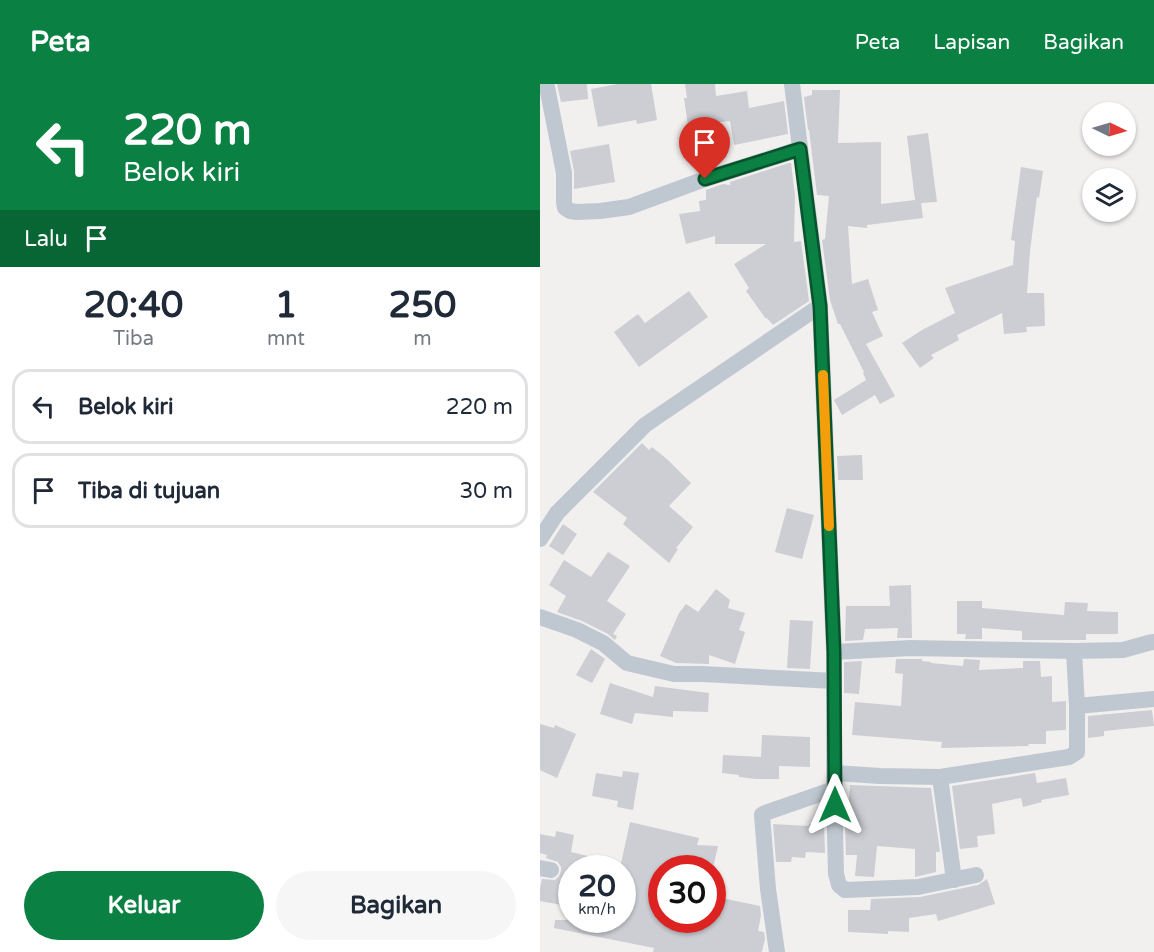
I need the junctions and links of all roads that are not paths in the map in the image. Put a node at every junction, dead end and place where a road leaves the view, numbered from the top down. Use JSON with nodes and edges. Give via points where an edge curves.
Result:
{"nodes":[{"id":1,"x":792,"y":84,"type":"edge"},
{"id":2,"x":547,"y":87,"type":"dead end"},
{"id":3,"x":800,"y":149,"type":"junction"},
{"id":4,"x":820,"y":306,"type":"junction"},
{"id":5,"x":540,"y":539,"type":"edge"},
{"id":6,"x":540,"y":617,"type":"edge"},
{"id":7,"x":1154,"y":642,"type":"edge"},
{"id":8,"x":1074,"y":651,"type":"junction"},
{"id":9,"x":834,"y":652,"type":"junction"},
{"id":10,"x":834,"y":681,"type":"junction"},
{"id":11,"x":1154,"y":699,"type":"edge"},
{"id":12,"x":1077,"y":706,"type":"junction"},
{"id":13,"x":940,"y":777,"type":"junction"},
{"id":14,"x":834,"y":781,"type":"junction"},
{"id":15,"x":976,"y":875,"type":"dead end"},
{"id":16,"x":954,"y":880,"type":"junction"},
{"id":17,"x":777,"y":952,"type":"edge"}],
"edges":[{"from":1,"to":3,"type":"street"},
{"from":2,"to":3,"type":"street","via":[[564,173],[565,208],[570,211],[629,207]]},
{"from":3,"to":4,"type":"street"},
{"from":4,"to":5,"type":"street","via":[[645,425],[557,513]]},
{"from":4,"to":9,"type":"street"},
{"from":6,"to":10,"type":"street","via":[[603,643],[627,663],[674,674]]},
{"from":7,"to":8,"type":"street","via":[[1123,650]]},
{"from":8,"to":9,"type":"street","via":[[911,648]]},
{"from":8,"to":12,"type":"street"},
{"from":9,"to":10,"type":"street"},
{"from":10,"to":14,"type":"street"},
{"from":11,"to":12,"type":"street"},
{"from":12,"to":13,"type":"street","via":[[1077,752],[1069,757]]},
{"from":13,"to":14,"type":"street","via":[[880,776]]},
{"from":13,"to":16,"type":"street"},
{"from":14,"to":16,"type":"street","via":[[836,873],[845,890],[918,887]]},
{"from":14,"to":17,"type":"street","via":[[762,815]]},
{"from":15,"to":16,"type":"street"}]}
